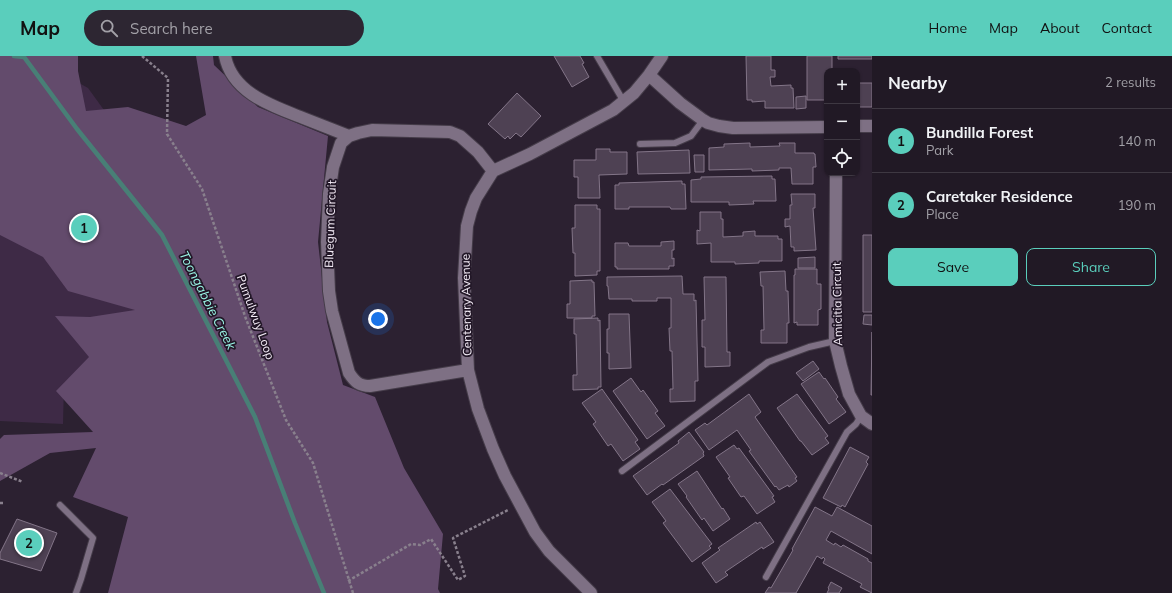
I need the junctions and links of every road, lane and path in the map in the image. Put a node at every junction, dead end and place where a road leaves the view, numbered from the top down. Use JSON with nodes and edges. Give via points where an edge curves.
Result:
{"nodes":[{"id":1,"x":142,"y":56,"type":"edge"},
{"id":2,"x":225,"y":56,"type":"edge"},
{"id":3,"x":597,"y":56,"type":"edge"},
{"id":4,"x":662,"y":56,"type":"edge"},
{"id":5,"x":649,"y":75,"type":"junction"},
{"id":6,"x":624,"y":102,"type":"junction"},
{"id":7,"x":703,"y":120,"type":"junction"},
{"id":8,"x":860,"y":126,"type":"edge"},
{"id":9,"x":872,"y":126,"type":"edge"},
{"id":10,"x":824,"y":127,"type":"edge"},
{"id":11,"x":349,"y":136,"type":"junction"},
{"id":12,"x":640,"y":144,"type":"dead end"},
{"id":13,"x":493,"y":172,"type":"junction"},
{"id":14,"x":836,"y":176,"type":"edge"},
{"id":15,"x":835,"y":341,"type":"junction"},
{"id":16,"x":468,"y":370,"type":"junction"},
{"id":17,"x":861,"y":416,"type":"junction"},
{"id":18,"x":872,"y":424,"type":"edge"},
{"id":19,"x":622,"y":471,"type":"dead end"},
{"id":20,"x":0,"y":473,"type":"edge"},
{"id":21,"x":24,"y":482,"type":"dead end"},
{"id":22,"x":0,"y":503,"type":"edge"},
{"id":23,"x":4,"y":503,"type":"dead end"},
{"id":24,"x":519,"y":504,"type":"junction"},
{"id":25,"x":60,"y":505,"type":"dead end"},
{"id":26,"x":766,"y":577,"type":"dead end"},
{"id":27,"x":348,"y":581,"type":"junction"},
{"id":28,"x":76,"y":593,"type":"edge"},
{"id":29,"x":353,"y":593,"type":"edge"},
{"id":30,"x":591,"y":593,"type":"edge"}],
"edges":[{"from":1,"to":27,"type":"path","name":"Pumulwuy Loop","via":[[168,78],[167,134],[202,189],[246,319],[286,420],[313,463]]},
{"from":2,"to":11,"type":"street","via":[[234,78],[256,97],[276,108]]},
{"from":3,"to":6,"type":"lane"},
{"from":4,"to":5,"type":"street"},
{"from":5,"to":6,"type":"street"},
{"from":5,"to":7,"type":"street"},
{"from":6,"to":13,"type":"street"},
{"from":7,"to":10,"type":"street","via":[[733,128]]},
{"from":7,"to":12,"type":"lane","via":[[692,136],[679,142]]},
{"from":8,"to":9,"type":"street"},
{"from":11,"to":13,"type":"street","via":[[372,130],[450,132],[460,136],[478,152]]},
{"from":11,"to":16,"type":"street","name":"Bluegum Circuit","via":[[341,143],[334,167],[329,194],[327,242],[332,311],[348,374],[362,386],[370,386]]},
{"from":13,"to":16,"type":"street","name":"Centenary Avenue","via":[[476,198],[467,226],[464,278]]},
{"from":14,"to":15,"type":"street","name":"Amicitia Circuit"},
{"from":15,"to":17,"type":"street","name":"Amicitia Circuit","via":[[849,394]]},
{"from":15,"to":19,"type":"lane","via":[[808,347],[768,362]]},
{"from":16,"to":24,"type":"street","name":"Centenary Avenue","via":[[478,409],[493,449]]},
{"from":17,"to":18,"type":"street","name":"Amicitia Circuit"},
{"from":17,"to":26,"type":"lane","via":[[847,432]]},
{"from":20,"to":21,"type":"path"},
{"from":22,"to":23,"type":"path"},
{"from":24,"to":27,"type":"path","via":[[453,538],[465,576],[458,580],[431,539],[420,546],[411,544]]},
{"from":24,"to":30,"type":"street","name":"Centenary Avenue","via":[[549,551]]},
{"from":25,"to":28,"type":"lane","via":[[93,538]]},
{"from":27,"to":29,"type":"path","name":"Pumulwuy Loop"}]}
